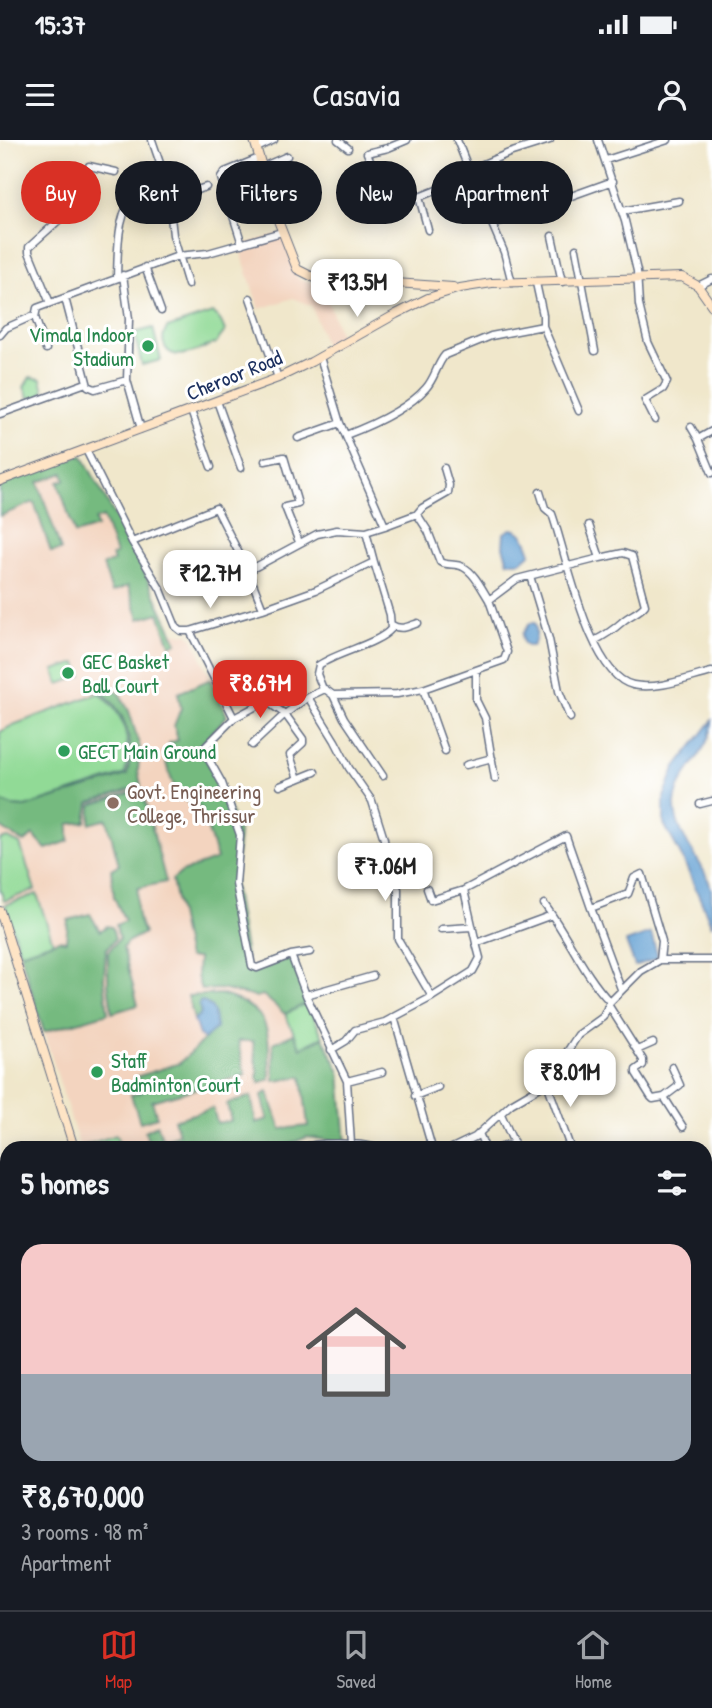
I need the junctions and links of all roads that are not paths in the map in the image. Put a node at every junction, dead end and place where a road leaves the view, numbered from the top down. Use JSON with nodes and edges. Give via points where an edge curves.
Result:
{"nodes":[{"id":1,"x":152,"y":140,"type":"edge"},
{"id":2,"x":274,"y":140,"type":"edge"},
{"id":3,"x":338,"y":140,"type":"edge"},
{"id":4,"x":407,"y":140,"type":"edge"},
{"id":5,"x":457,"y":140,"type":"edge"},
{"id":6,"x":550,"y":140,"type":"edge"},
{"id":7,"x":598,"y":140,"type":"edge"},
{"id":8,"x":668,"y":140,"type":"edge"},
{"id":9,"x":255,"y":144,"type":"edge"},
{"id":10,"x":348,"y":148,"type":"dead end"},
{"id":11,"x":287,"y":156,"type":"dead end"},
{"id":12,"x":259,"y":158,"type":"junction"},
{"id":13,"x":606,"y":160,"type":"junction"},
{"id":14,"x":159,"y":161,"type":"edge"},
{"id":15,"x":260,"y":161,"type":"edge"},
{"id":16,"x":276,"y":161,"type":"edge"},
{"id":17,"x":371,"y":161,"type":"edge"},
{"id":18,"x":465,"y":161,"type":"edge"},
{"id":19,"x":493,"y":161,"type":"edge"},
{"id":20,"x":115,"y":172,"type":"edge"},
{"id":21,"x":613,"y":181,"type":"junction"},
{"id":22,"x":206,"y":187,"type":"dead end"},
{"id":23,"x":202,"y":188,"type":"edge"},
{"id":24,"x":431,"y":191,"type":"edge"},
{"id":25,"x":573,"y":195,"type":"edge"},
{"id":26,"x":680,"y":201,"type":"dead end"},
{"id":27,"x":622,"y":211,"type":"junction"},
{"id":28,"x":122,"y":224,"type":"edge"},
{"id":29,"x":172,"y":224,"type":"edge"},
{"id":30,"x":279,"y":224,"type":"edge"},
{"id":31,"x":493,"y":224,"type":"edge"},
{"id":32,"x":428,"y":230,"type":"dead end"},
{"id":33,"x":282,"y":232,"type":"junction"},
{"id":34,"x":552,"y":236,"type":"dead end"},
{"id":35,"x":242,"y":244,"type":"junction"},
{"id":36,"x":576,"y":249,"type":"dead end"},
{"id":37,"x":178,"y":256,"type":"junction"},
{"id":38,"x":145,"y":267,"type":"junction"},
{"id":39,"x":120,"y":276,"type":"junction"},
{"id":40,"x":637,"y":279,"type":"junction"},
{"id":41,"x":712,"y":279,"type":"edge"},
{"id":42,"x":536,"y":282,"type":"junction"},
{"id":43,"x":562,"y":282,"type":"junction"},
{"id":44,"x":581,"y":282,"type":"junction"},
{"id":45,"x":512,"y":283,"type":"junction"},
{"id":46,"x":188,"y":285,"type":"dead end"},
{"id":47,"x":698,"y":286,"type":"junction"},
{"id":48,"x":460,"y":288,"type":"junction"},
{"id":49,"x":65,"y":298,"type":"junction"},
{"id":50,"x":250,"y":298,"type":"dead end"},
{"id":51,"x":50,"y":303,"type":"junction"},
{"id":52,"x":712,"y":306,"type":"edge"},
{"id":53,"x":161,"y":311,"type":"dead end"},
{"id":54,"x":34,"y":315,"type":"junction"},
{"id":55,"x":543,"y":326,"type":"junction"},
{"id":56,"x":0,"y":335,"type":"edge"},
{"id":57,"x":46,"y":349,"type":"dead end"},
{"id":58,"x":595,"y":351,"type":"dead end"},
{"id":59,"x":320,"y":357,"type":"junction"},
{"id":60,"x":278,"y":378,"type":"junction"},
{"id":61,"x":127,"y":380,"type":"junction"},
{"id":62,"x":86,"y":383,"type":"junction"},
{"id":63,"x":217,"y":401,"type":"junction"},
{"id":64,"x":191,"y":411,"type":"junction"},
{"id":65,"x":579,"y":411,"type":"dead end"},
{"id":66,"x":0,"y":414,"type":"edge"},
{"id":67,"x":655,"y":421,"type":"dead end"},
{"id":68,"x":340,"y":423,"type":"junction"},
{"id":69,"x":691,"y":427,"type":"dead end"},
{"id":70,"x":141,"y":429,"type":"junction"},
{"id":71,"x":711,"y":434,"type":"edge"},
{"id":72,"x":346,"y":435,"type":"junction"},
{"id":73,"x":298,"y":438,"type":"dead end"},
{"id":74,"x":698,"y":439,"type":"junction"},
{"id":75,"x":86,"y":450,"type":"junction"},
{"id":76,"x":265,"y":461,"type":"dead end"},
{"id":77,"x":211,"y":467,"type":"dead end"},
{"id":78,"x":240,"y":468,"type":"dead end"},
{"id":79,"x":444,"y":468,"type":"dead end"},
{"id":80,"x":712,"y":473,"type":"edge"},
{"id":81,"x":0,"y":481,"type":"edge"},
{"id":82,"x":540,"y":492,"type":"dead end"},
{"id":83,"x":417,"y":514,"type":"junction"},
{"id":84,"x":589,"y":525,"type":"dead end"},
{"id":85,"x":385,"y":526,"type":"junction"},
{"id":86,"x":366,"y":532,"type":"junction"},
{"id":87,"x":132,"y":542,"type":"junction"},
{"id":88,"x":299,"y":542,"type":"junction"},
{"id":89,"x":600,"y":558,"type":"junction"},
{"id":90,"x":374,"y":562,"type":"junction"},
{"id":91,"x":568,"y":567,"type":"junction"},
{"id":92,"x":248,"y":570,"type":"junction"},
{"id":93,"x":530,"y":576,"type":"junction"},
{"id":94,"x":489,"y":600,"type":"junction"},
{"id":95,"x":263,"y":609,"type":"junction"},
{"id":96,"x":418,"y":623,"type":"dead end"},
{"id":97,"x":392,"y":625,"type":"junction"},
{"id":98,"x":190,"y":631,"type":"junction"},
{"id":99,"x":594,"y":641,"type":"junction"},
{"id":100,"x":476,"y":671,"type":"junction"},
{"id":101,"x":712,"y":672,"type":"edge"},
{"id":102,"x":323,"y":689,"type":"junction"},
{"id":103,"x":423,"y":689,"type":"junction"},
{"id":104,"x":333,"y":695,"type":"junction"},
{"id":105,"x":308,"y":697,"type":"junction"},
{"id":106,"x":285,"y":714,"type":"junction"},
{"id":107,"x":234,"y":718,"type":"junction"},
{"id":108,"x":570,"y":719,"type":"dead end"},
{"id":109,"x":252,"y":745,"type":"dead end"},
{"id":110,"x":445,"y":751,"type":"dead end"},
{"id":111,"x":492,"y":758,"type":"junction"},
{"id":112,"x":466,"y":765,"type":"dead end"},
{"id":113,"x":315,"y":772,"type":"dead end"},
{"id":114,"x":383,"y":776,"type":"dead end"},
{"id":115,"x":298,"y":779,"type":"junction"},
{"id":116,"x":495,"y":779,"type":"dead end"},
{"id":117,"x":279,"y":786,"type":"dead end"},
{"id":118,"x":712,"y":801,"type":"edge"},
{"id":119,"x":699,"y":804,"type":"dead end"},
{"id":120,"x":387,"y":874,"type":"junction"},
{"id":121,"x":376,"y":878,"type":"dead end"},
{"id":122,"x":427,"y":889,"type":"dead end"},
{"id":123,"x":464,"y":890,"type":"junction"},
{"id":124,"x":544,"y":904,"type":"dead end"},
{"id":125,"x":591,"y":908,"type":"junction"},
{"id":126,"x":0,"y":911,"type":"edge"},
{"id":127,"x":552,"y":915,"type":"junction"},
{"id":128,"x":471,"y":927,"type":"junction"},
{"id":129,"x":441,"y":929,"type":"dead end"},
{"id":130,"x":476,"y":943,"type":"junction"},
{"id":131,"x":310,"y":952,"type":"dead end"},
{"id":132,"x":291,"y":956,"type":"junction"},
{"id":133,"x":660,"y":960,"type":"junction"},
{"id":134,"x":708,"y":960,"type":"edge"},
{"id":135,"x":373,"y":976,"type":"dead end"},
{"id":136,"x":621,"y":989,"type":"junction"},
{"id":137,"x":306,"y":995,"type":"junction"},
{"id":138,"x":432,"y":997,"type":"junction"},
{"id":139,"x":609,"y":1004,"type":"junction"},
{"id":140,"x":394,"y":1017,"type":"junction"},
{"id":141,"x":653,"y":1043,"type":"dead end"},
{"id":142,"x":637,"y":1050,"type":"junction"},
{"id":143,"x":331,"y":1051,"type":"junction"},
{"id":144,"x":672,"y":1068,"type":"dead end"},
{"id":145,"x":382,"y":1072,"type":"dead end"},
{"id":146,"x":347,"y":1081,"type":"junction"},
{"id":147,"x":547,"y":1083,"type":"junction"},
{"id":148,"x":438,"y":1087,"type":"dead end"},
{"id":149,"x":415,"y":1096,"type":"junction"},
{"id":150,"x":664,"y":1097,"type":"junction"},
{"id":151,"x":501,"y":1114,"type":"junction"},
{"id":152,"x":683,"y":1127,"type":"dead end"},
{"id":153,"x":480,"y":1133,"type":"junction"},
{"id":154,"x":72,"y":1141,"type":"edge"},
{"id":155,"x":351,"y":1141,"type":"edge"},
{"id":156,"x":430,"y":1141,"type":"edge"},
{"id":157,"x":465,"y":1141,"type":"edge"},
{"id":158,"x":483,"y":1141,"type":"edge"},
{"id":159,"x":512,"y":1141,"type":"edge"},
{"id":160,"x":568,"y":1141,"type":"edge"}],
"edges":[{"from":1,"to":14,"type":"street"},
{"from":2,"to":9,"type":"street"},
{"from":3,"to":10,"type":"street"},
{"from":4,"to":17,"type":"street","via":[[367,153]]},
{"from":5,"to":18,"type":"street"},
{"from":6,"to":19,"type":"street"},
{"from":7,"to":13,"type":"street"},
{"from":8,"to":13,"type":"street"},
{"from":9,"to":12,"type":"main road"},
{"from":11,"to":16,"type":"street"},
{"from":12,"to":15,"type":"main road"},
{"from":12,"to":35,"type":"street","via":[[221,178]]},
{"from":13,"to":21,"type":"street"},
{"from":20,"to":51,"type":"street","via":[[89,166],[78,203],[29,247]]},
{"from":21,"to":25,"type":"street"},
{"from":21,"to":27,"type":"street"},
{"from":22,"to":23,"type":"street"},
{"from":24,"to":32,"type":"street","via":[[418,197]]},
{"from":26,"to":27,"type":"street"},
{"from":27,"to":40,"type":"street"},
{"from":28,"to":39,"type":"street"},
{"from":29,"to":37,"type":"street"},
{"from":30,"to":33,"type":"main road"},
{"from":31,"to":45,"type":"street"},
{"from":33,"to":35,"type":"street"},
{"from":33,"to":48,"type":"main road","via":[[298,270],[321,281]]},
{"from":34,"to":43,"type":"street"},
{"from":35,"to":37,"type":"street"},
{"from":36,"to":44,"type":"street"},
{"from":37,"to":38,"type":"street"},
{"from":37,"to":46,"type":"street"},
{"from":38,"to":39,"type":"street"},
{"from":38,"to":53,"type":"street"},
{"from":39,"to":49,"type":"street"},
{"from":39,"to":61,"type":"street","via":[[129,320]]},
{"from":40,"to":44,"type":"main road","name":"Cheroor Road"},
{"from":40,"to":47,"type":"main road","name":"Cheroor Road","via":[[682,277]]},
{"from":40,"to":67,"type":"street","via":[[648,342],[667,382],[645,400]]},
{"from":41,"to":47,"type":"street"},
{"from":42,"to":43,"type":"main road","name":"Cheroor Road"},
{"from":42,"to":45,"type":"main road","name":"Cheroor Road"},
{"from":42,"to":55,"type":"street"},
{"from":43,"to":44,"type":"main road","name":"Cheroor Road"},
{"from":44,"to":58,"type":"street"},
{"from":45,"to":48,"type":"main road","name":"Cheroor Road"},
{"from":47,"to":52,"type":"main road"},
{"from":48,"to":59,"type":"main road","name":"Cheroor Road","via":[[407,309]]},
{"from":49,"to":51,"type":"street"},
{"from":49,"to":62,"type":"street"},
{"from":50,"to":60,"type":"street"},
{"from":51,"to":54,"type":"street","via":[[37,308]]},
{"from":54,"to":56,"type":"street"},
{"from":54,"to":57,"type":"street"},
{"from":55,"to":65,"type":"street"},
{"from":55,"to":72,"type":"street","via":[[479,340],[445,355],[421,393],[379,421]]},
{"from":59,"to":60,"type":"main road","name":"Cheroor Road"},
{"from":59,"to":68,"type":"street"},
{"from":60,"to":63,"type":"main road","name":"Cheroor Road"},
{"from":61,"to":62,"type":"street","via":[[92,390]]},
{"from":61,"to":70,"type":"street"},
{"from":62,"to":66,"type":"street"},
{"from":63,"to":64,"type":"main road","name":"Cheroor Road"},
{"from":63,"to":78,"type":"street"},
{"from":64,"to":70,"type":"main road","name":"Cheroor Road"},
{"from":64,"to":77,"type":"street"},
{"from":68,"to":72,"type":"street"},
{"from":68,"to":73,"type":"street"},
{"from":69,"to":74,"type":"street"},
{"from":70,"to":75,"type":"main road","name":"Cheroor Road"},
{"from":71,"to":74,"type":"street"},
{"from":72,"to":85,"type":"street"},
{"from":74,"to":80,"type":"street"},
{"from":75,"to":81,"type":"main road","name":"Cheroor Road"},
{"from":75,"to":87,"type":"street"},
{"from":76,"to":88,"type":"street","via":[[284,457],[298,504],[285,507]]},
{"from":79,"to":83,"type":"street","via":[[449,493]]},
{"from":82,"to":91,"type":"street","via":[[552,514]]},
{"from":83,"to":85,"type":"street"},
{"from":83,"to":94,"type":"street","via":[[440,562],[461,565]]},
{"from":84,"to":89,"type":"street"},
{"from":85,"to":86,"type":"street"},
{"from":86,"to":88,"type":"street","via":[[337,530]]},
{"from":86,"to":90,"type":"street"},
{"from":87,"to":92,"type":"street","via":[[216,508]]},
{"from":87,"to":98,"type":"street","via":[[161,590],[176,627]]},
{"from":88,"to":92,"type":"street"},
{"from":89,"to":91,"type":"street"},
{"from":89,"to":99,"type":"street","via":[[623,553],[632,556],[645,605]]},
{"from":90,"to":95,"type":"street"},
{"from":90,"to":97,"type":"street"},
{"from":91,"to":93,"type":"street"},
{"from":91,"to":99,"type":"street"},
{"from":92,"to":95,"type":"street"},
{"from":93,"to":94,"type":"street","via":[[507,584]]},
{"from":93,"to":108,"type":"street"},
{"from":94,"to":100,"type":"street","via":[[507,657]]},
{"from":95,"to":98,"type":"street"},
{"from":96,"to":97,"type":"street","via":[[404,628]]},
{"from":97,"to":102,"type":"street","via":[[387,634],[319,665]]},
{"from":98,"to":107,"type":"street"},
{"from":99,"to":101,"type":"street","via":[[614,675],[631,685],[661,685]]},
{"from":100,"to":103,"type":"street"},
{"from":100,"to":111,"type":"street","via":[[476,699],[485,718]]},
{"from":102,"to":104,"type":"street"},
{"from":102,"to":105,"type":"street"},
{"from":103,"to":104,"type":"street"},
{"from":103,"to":110,"type":"street"},
{"from":104,"to":114,"type":"street"},
{"from":105,"to":106,"type":"street"},
{"from":105,"to":120,"type":"street","via":[[372,801],[384,839]]},
{"from":106,"to":107,"type":"street","via":[[266,701]]},
{"from":106,"to":109,"type":"street"},
{"from":106,"to":115,"type":"street","via":[[303,739],[290,755]]},
{"from":107,"to":132,"type":"street","via":[[203,749],[222,783],[240,835],[236,884],[252,966]]},
{"from":111,"to":112,"type":"street"},
{"from":111,"to":116,"type":"street"},
{"from":113,"to":115,"type":"street"},
{"from":115,"to":117,"type":"street"},
{"from":118,"to":119,"type":"street"},
{"from":120,"to":121,"type":"street"},
{"from":120,"to":138,"type":"street","via":[[398,890],[398,939]]},
{"from":122,"to":123,"type":"street","via":[[431,900]]},
{"from":123,"to":125,"type":"street","via":[[566,836]]},
{"from":123,"to":128,"type":"street"},
{"from":124,"to":127,"type":"street"},
{"from":125,"to":133,"type":"street","via":[[628,894],[634,878],[642,874],[662,941]]},
{"from":125,"to":136,"type":"street"},
{"from":126,"to":154,"type":"main road"},
{"from":127,"to":130,"type":"street"},
{"from":127,"to":139,"type":"street"},
{"from":128,"to":129,"type":"street"},
{"from":128,"to":130,"type":"street"},
{"from":130,"to":138,"type":"street","via":[[478,965]]},
{"from":131,"to":132,"type":"street"},
{"from":132,"to":137,"type":"street"},
{"from":133,"to":134,"type":"street"},
{"from":133,"to":136,"type":"street"},
{"from":135,"to":137,"type":"street"},
{"from":136,"to":139,"type":"street"},
{"from":137,"to":143,"type":"street"},
{"from":138,"to":140,"type":"street"},
{"from":139,"to":142,"type":"street"},
{"from":139,"to":147,"type":"street","via":[[603,1017],[579,1035]]},
{"from":140,"to":143,"type":"street","via":[[355,1030]]},
{"from":140,"to":149,"type":"street"},
{"from":141,"to":142,"type":"street"},
{"from":142,"to":150,"type":"street","via":[[643,1063],[636,1073],[653,1100]]},
{"from":143,"to":146,"type":"street"},
{"from":144,"to":150,"type":"street","via":[[680,1086]]},
{"from":145,"to":146,"type":"street"},
{"from":146,"to":155,"type":"street"},
{"from":147,"to":151,"type":"street"},
{"from":147,"to":160,"type":"street"},
{"from":148,"to":149,"type":"street"},
{"from":149,"to":156,"type":"street"},
{"from":150,"to":152,"type":"street"},
{"from":151,"to":153,"type":"street"},
{"from":151,"to":159,"type":"street"},
{"from":153,"to":157,"type":"street"},
{"from":153,"to":158,"type":"street"}]}
